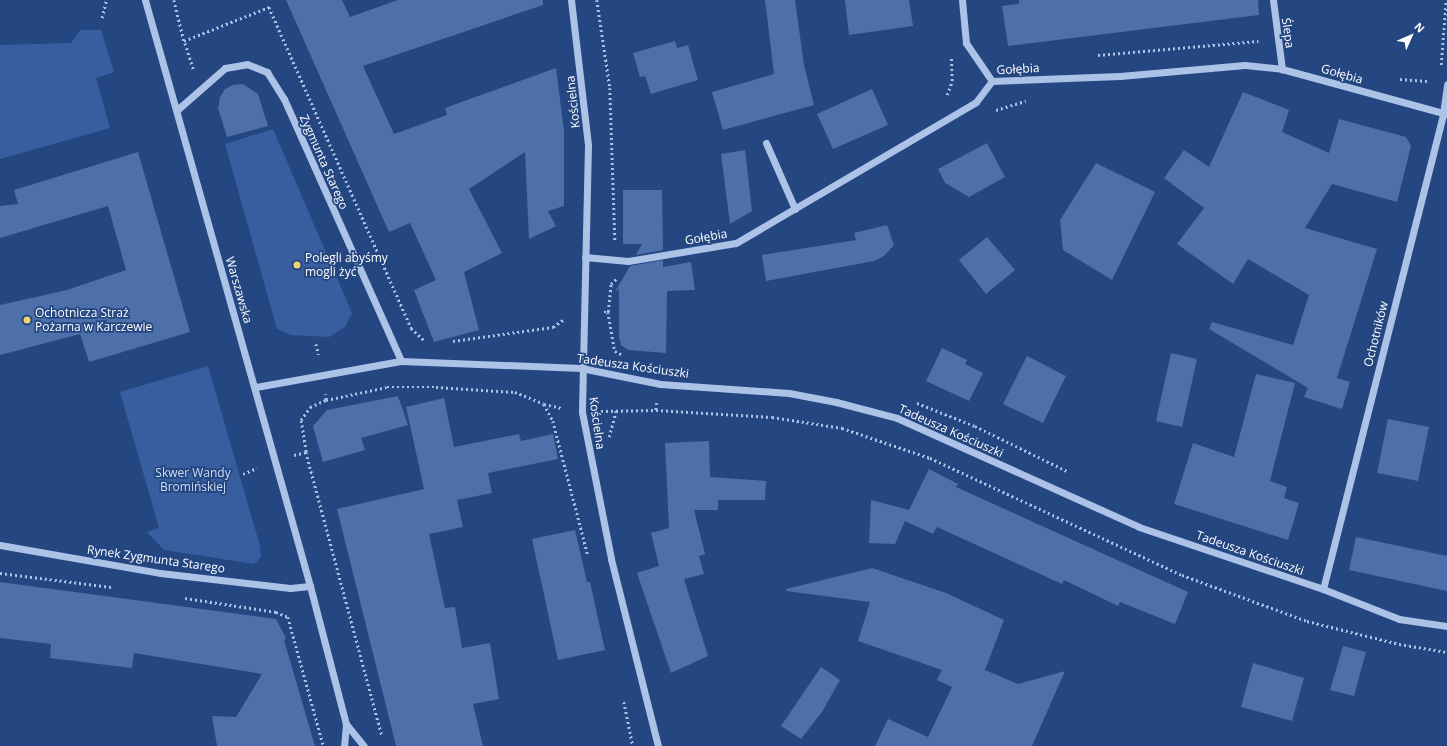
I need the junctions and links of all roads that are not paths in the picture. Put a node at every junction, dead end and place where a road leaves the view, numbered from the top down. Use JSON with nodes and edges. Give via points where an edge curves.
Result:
{"nodes":[{"id":1,"x":144,"y":0,"type":"edge"},
{"id":2,"x":571,"y":0,"type":"edge"},
{"id":3,"x":962,"y":0,"type":"edge"},
{"id":4,"x":1273,"y":0,"type":"edge"},
{"id":5,"x":1282,"y":69,"type":"junction"},
{"id":6,"x":992,"y":81,"type":"junction"},
{"id":7,"x":1447,"y":84,"type":"edge"},
{"id":8,"x":177,"y":110,"type":"junction"},
{"id":9,"x":1445,"y":114,"type":"edge"},
{"id":10,"x":766,"y":143,"type":"dead end"},
{"id":11,"x":795,"y":209,"type":"junction"},
{"id":12,"x":585,"y":257,"type":"junction"},
{"id":13,"x":401,"y":361,"type":"junction"},
{"id":14,"x":581,"y":368,"type":"junction"},
{"id":15,"x":256,"y":387,"type":"junction"},
{"id":16,"x":0,"y":545,"type":"edge"},
{"id":17,"x":310,"y":586,"type":"junction"},
{"id":18,"x":1323,"y":589,"type":"junction"},
{"id":19,"x":1447,"y":626,"type":"edge"},
{"id":20,"x":346,"y":724,"type":"junction"},
{"id":21,"x":344,"y":746,"type":"edge"},
{"id":22,"x":364,"y":746,"type":"edge"},
{"id":23,"x":658,"y":746,"type":"edge"}],
"edges":[{"from":1,"to":8,"type":"street","name":"Warszawska"},
{"from":2,"to":12,"type":"street","name":"Kościelna","via":[[588,145]]},
{"from":3,"to":6,"type":"street","via":[[966,43]]},
{"from":4,"to":5,"type":"street","name":"Ślepa"},
{"from":5,"to":6,"type":"street","name":"Gołębia","via":[[1245,65],[1120,76]]},
{"from":5,"to":9,"type":"street","name":"Gołębia"},
{"from":6,"to":11,"type":"street","name":"Gołębia","via":[[976,102]]},
{"from":7,"to":9,"type":"street","name":"Ochotników"},
{"from":8,"to":13,"type":"street","name":"Zygmunta Starego","via":[[225,68],[247,64],[267,72],[284,98]]},
{"from":8,"to":15,"type":"street","name":"Warszawska"},
{"from":9,"to":18,"type":"street","name":"Ochotników"},
{"from":10,"to":11,"type":"street"},
{"from":11,"to":12,"type":"street","name":"Gołębia","via":[[736,243],[628,261]]},
{"from":12,"to":14,"type":"street","name":"Kościelna"},
{"from":13,"to":14,"type":"street","name":"Tadeusza Kościuszki"},
{"from":13,"to":15,"type":"street","name":"Tadeusza Kościuszki"},
{"from":14,"to":18,"type":"street","name":"Tadeusza Kościuszki","via":[[660,384],[789,393],[897,418],[1139,527]]},
{"from":14,"to":23,"type":"street","name":"Kościelna","via":[[582,412],[611,559]]},
{"from":15,"to":17,"type":"street","name":"Warszawska"},
{"from":16,"to":17,"type":"street","name":"Rynek Zygmunta Starego","via":[[160,573],[290,588]]},
{"from":17,"to":20,"type":"street","name":"Warszawska"},
{"from":18,"to":19,"type":"street","name":"Tadeusza Kościuszki","via":[[1399,619]]},
{"from":20,"to":21,"type":"street"},
{"from":20,"to":22,"type":"street"}]}
